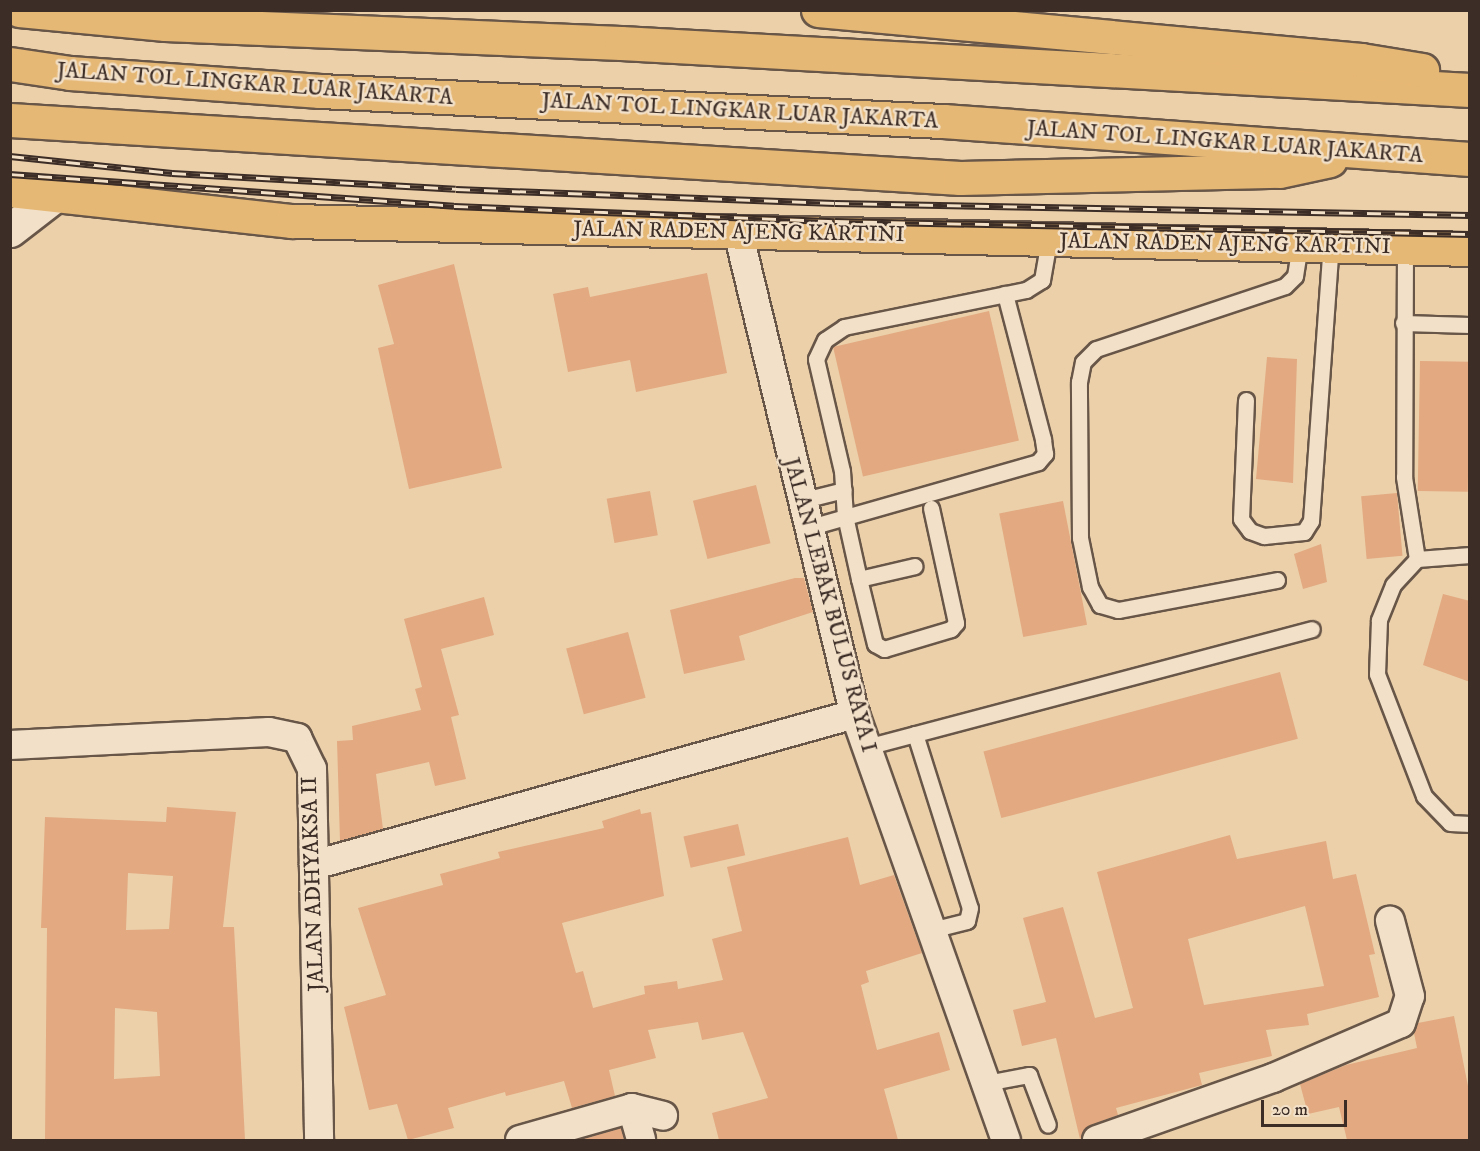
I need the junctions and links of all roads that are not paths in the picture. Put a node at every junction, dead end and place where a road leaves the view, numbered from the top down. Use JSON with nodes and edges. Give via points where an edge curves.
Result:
{"nodes":[{"id":1,"x":19,"y":10,"type":"edge"},
{"id":2,"x":818,"y":10,"type":"edge"},
{"id":3,"x":10,"y":64,"type":"edge"},
{"id":4,"x":1470,"y":78,"type":"edge"},
{"id":5,"x":1470,"y":90,"type":"edge"},
{"id":6,"x":10,"y":120,"type":"edge"},
{"id":7,"x":1361,"y":153,"type":"junction"},
{"id":8,"x":1470,"y":159,"type":"edge"},
{"id":9,"x":10,"y":190,"type":"edge"},
{"id":10,"x":54,"y":196,"type":"junction"},
{"id":11,"x":10,"y":230,"type":"edge"},
{"id":12,"x":738,"y":232,"type":"junction"},
{"id":13,"x":1049,"y":240,"type":"junction"},
{"id":14,"x":1316,"y":245,"type":"junction"},
{"id":15,"x":1405,"y":247,"type":"junction"},
{"id":16,"x":1470,"y":249,"type":"edge"},
{"id":17,"x":1005,"y":294,"type":"junction"},
{"id":18,"x":1403,"y":323,"type":"junction"},
{"id":19,"x":1470,"y":325,"type":"edge"},
{"id":20,"x":1246,"y":400,"type":"dead end"},
{"id":21,"x":844,"y":490,"type":"junction"},
{"id":22,"x":931,"y":508,"type":"dead end"},
{"id":23,"x":804,"y":514,"type":"junction"},
{"id":24,"x":845,"y":516,"type":"junction"},
{"id":25,"x":1470,"y":555,"type":"edge"},
{"id":26,"x":1417,"y":559,"type":"junction"},
{"id":27,"x":915,"y":566,"type":"dead end"},
{"id":28,"x":859,"y":579,"type":"junction"},
{"id":29,"x":1277,"y":580,"type":"dead end"},
{"id":30,"x":1312,"y":629,"type":"dead end"},
{"id":31,"x":855,"y":714,"type":"junction"},
{"id":32,"x":915,"y":734,"type":"junction"},
{"id":33,"x":10,"y":745,"type":"edge"},
{"id":34,"x":866,"y":747,"type":"junction"},
{"id":35,"x":1470,"y":824,"type":"edge"},
{"id":36,"x":314,"y":865,"type":"junction"},
{"id":37,"x":1390,"y":921,"type":"dead end"},
{"id":38,"x":931,"y":930,"type":"junction"},
{"id":39,"x":986,"y":1083,"type":"junction"},
{"id":40,"x":632,"y":1108,"type":"junction"},
{"id":41,"x":663,"y":1116,"type":"dead end"},
{"id":42,"x":1048,"y":1125,"type":"dead end"},
{"id":43,"x":319,"y":1140,"type":"edge"},
{"id":44,"x":520,"y":1140,"type":"edge"},
{"id":45,"x":641,"y":1140,"type":"edge"},
{"id":46,"x":1006,"y":1140,"type":"edge"},
{"id":47,"x":1096,"y":1140,"type":"edge"}],
"edges":[{"from":1,"to":5,"type":"highway","via":[[189,26],[621,44]]},
{"from":2,"to":4,"type":"highway","via":[[1361,60]]},
{"from":3,"to":7,"type":"highway","name":"JALAN TOL LINGKAR LUAR JAKARTA","via":[[70,73],[309,90],[943,120]]},
{"from":6,"to":7,"type":"highway","via":[[960,178],[1280,171]]},
{"from":7,"to":8,"type":"highway","name":"JALAN TOL LINGKAR LUAR JAKARTA"},
{"from":9,"to":10,"type":"highway","name":"JALAN RADEN AJENG KARTINI"},
{"from":10,"to":11,"type":"main road"},
{"from":10,"to":12,"type":"highway","name":"JALAN RADEN AJENG KARTINI","via":[[292,221]]},
{"from":12,"to":13,"type":"highway","name":"JALAN RADEN AJENG KARTINI"},
{"from":12,"to":23,"type":"street","name":"JALAN LEBAK BULUS RAYA I"},
{"from":13,"to":14,"type":"highway","name":"JALAN RADEN AJENG KARTINI"},
{"from":13,"to":17,"type":"lane","via":[[1042,280],[1026,290]]},
{"from":14,"to":15,"type":"highway","name":"JALAN RADEN AJENG KARTINI"},
{"from":14,"to":20,"type":"lane","via":[[1311,521],[1304,532],[1264,536],[1250,531],[1241,519]]},
{"from":14,"to":29,"type":"lane","via":[[1285,286],[1096,349],[1083,362],[1078,382],[1080,538],[1090,587],[1100,605],[1118,610]]},
{"from":15,"to":16,"type":"highway","name":"JALAN RADEN AJENG KARTINI"},
{"from":15,"to":18,"type":"lane"},
{"from":17,"to":21,"type":"lane","via":[[844,327],[825,340],[816,359]]},
{"from":17,"to":24,"type":"lane","via":[[1045,454],[1038,462]]},
{"from":18,"to":19,"type":"lane"},
{"from":18,"to":26,"type":"lane","via":[[1404,477]]},
{"from":21,"to":23,"type":"lane"},
{"from":21,"to":24,"type":"lane"},
{"from":22,"to":28,"type":"lane","via":[[956,623],[951,629],[884,649],[875,644]]},
{"from":23,"to":24,"type":"lane"},
{"from":23,"to":31,"type":"street","name":"JALAN LEBAK BULUS RAYA I"},
{"from":24,"to":28,"type":"lane"},
{"from":25,"to":26,"type":"lane"},
{"from":26,"to":35,"type":"lane","via":[[1393,585],[1379,620],[1377,674],[1424,796],[1450,823]]},
{"from":27,"to":28,"type":"lane"},
{"from":30,"to":32,"type":"lane"},
{"from":31,"to":34,"type":"street","name":"JALAN LEBAK BULUS RAYA I"},
{"from":31,"to":36,"type":"street"},
{"from":32,"to":34,"type":"lane"},
{"from":32,"to":38,"type":"lane","via":[[970,908],[967,921]]},
{"from":33,"to":36,"type":"street","name":"JALAN ADHYAKSA II","via":[[269,732],[297,738],[312,769]]},
{"from":34,"to":38,"type":"street","name":"JALAN LEBAK BULUS RAYA I"},
{"from":36,"to":43,"type":"street","name":"JALAN ADHYAKSA II"},
{"from":37,"to":47,"type":"street","via":[[1410,996],[1401,1023],[1273,1078]]},
{"from":38,"to":39,"type":"street","name":"JALAN LEBAK BULUS RAYA I"},
{"from":39,"to":42,"type":"lane","via":[[1029,1075]]},
{"from":39,"to":46,"type":"street","name":"JALAN LEBAK BULUS RAYA I"},
{"from":40,"to":41,"type":"street"},
{"from":40,"to":44,"type":"street"},
{"from":40,"to":45,"type":"street"}]}
